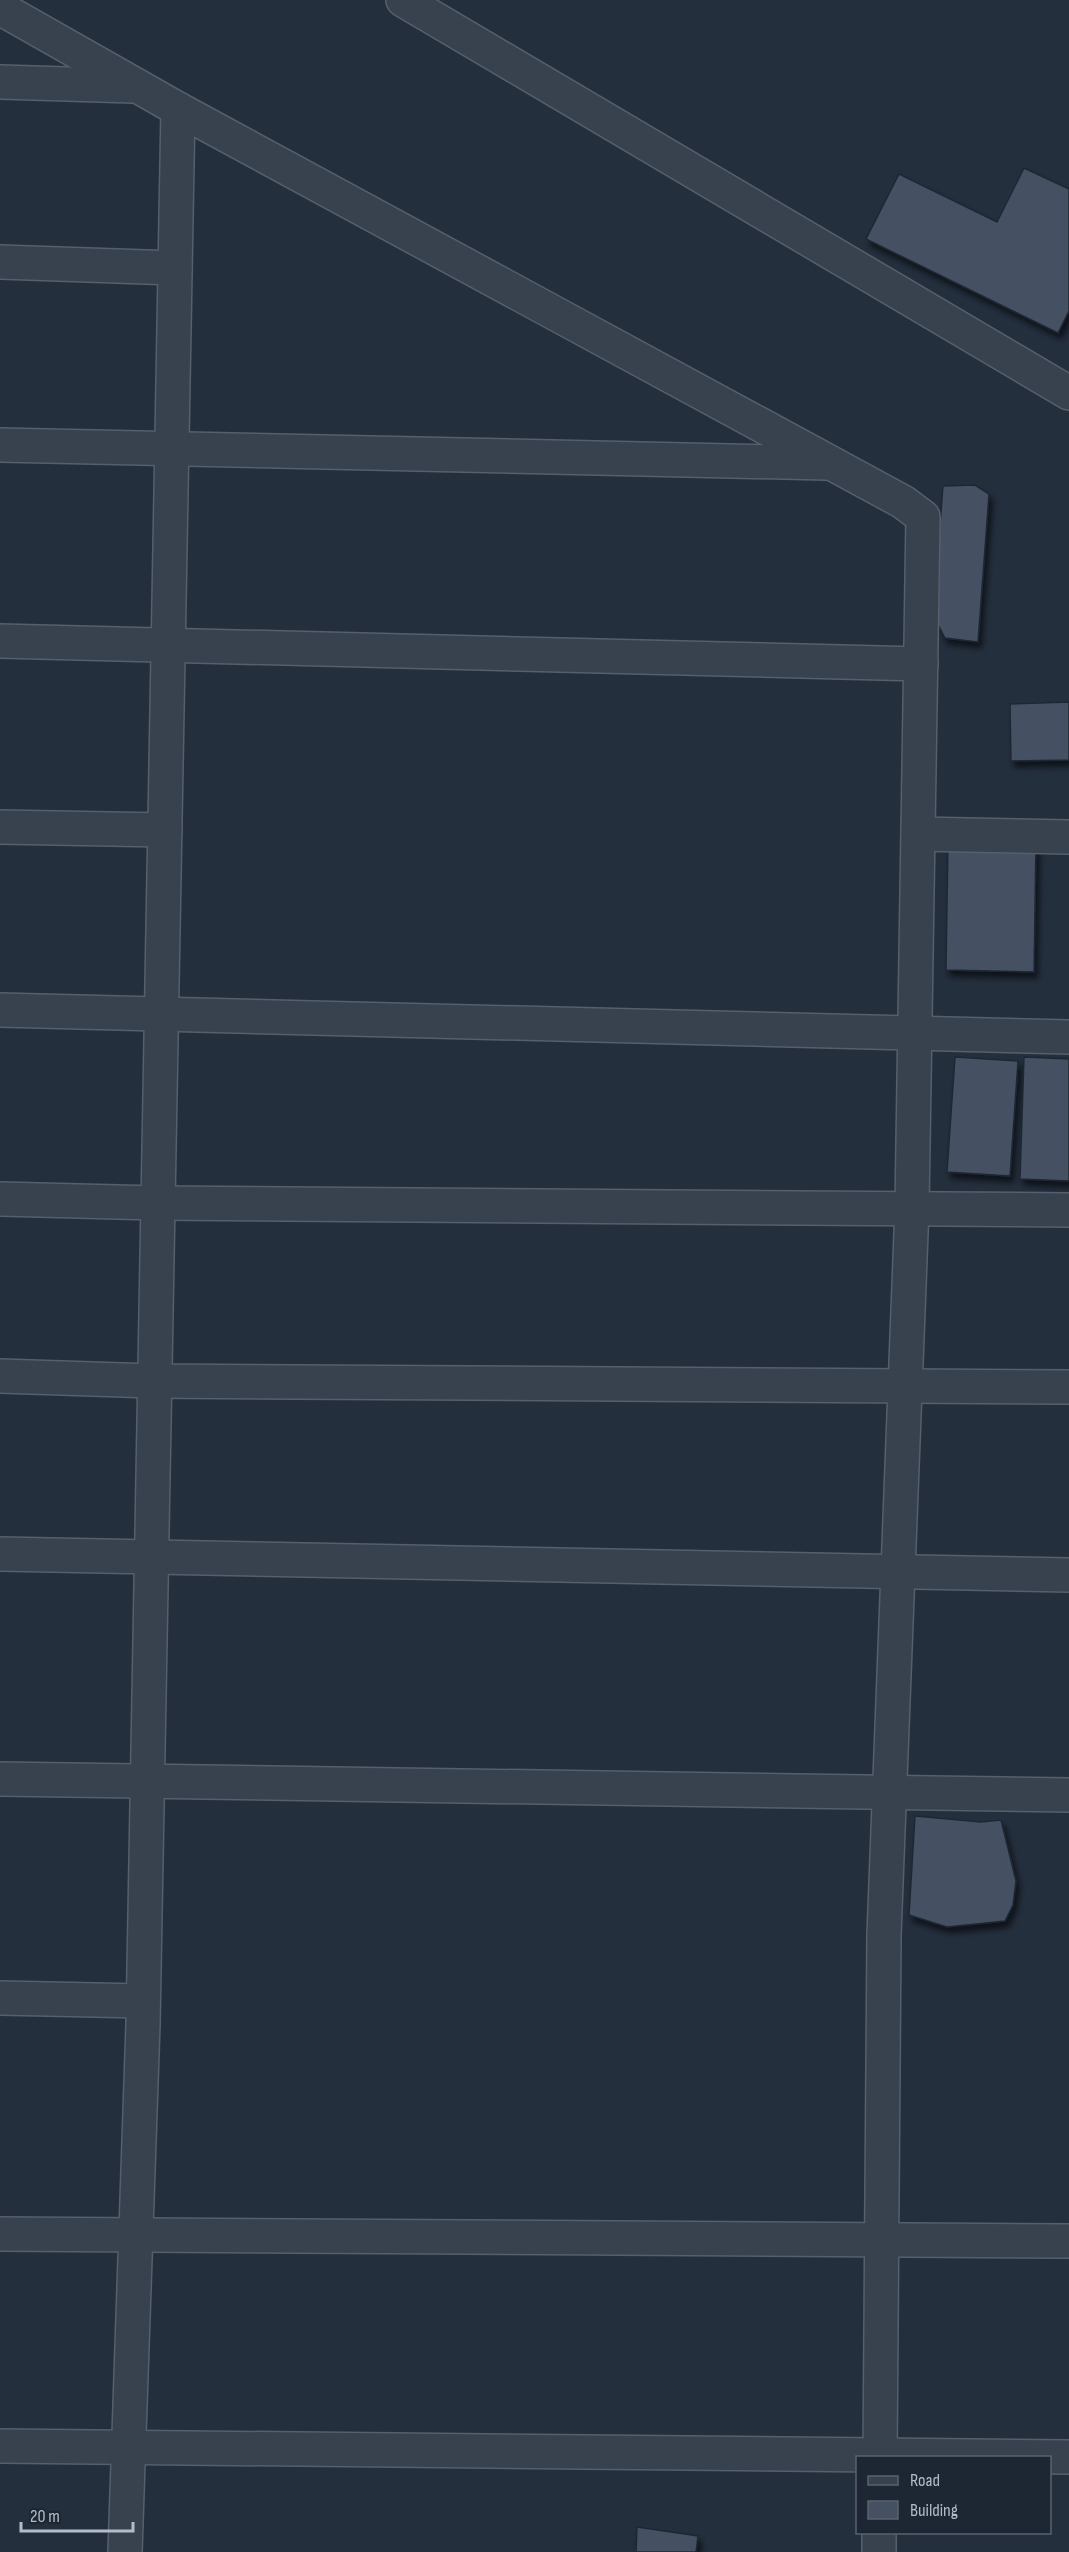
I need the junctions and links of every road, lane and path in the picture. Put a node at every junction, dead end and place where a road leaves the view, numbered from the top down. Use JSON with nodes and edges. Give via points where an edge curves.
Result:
{"nodes":[{"id":1,"x":403,"y":0,"type":"edge"},
{"id":2,"x":0,"y":9,"type":"edge"},
{"id":3,"x":0,"y":82,"type":"edge"},
{"id":4,"x":137,"y":86,"type":"junction"},
{"id":5,"x":177,"y":109,"type":"junction"},
{"id":6,"x":0,"y":262,"type":"edge"},
{"id":7,"x":174,"y":268,"type":"junction"},
{"id":8,"x":1069,"y":393,"type":"edge"},
{"id":9,"x":0,"y":445,"type":"edge"},
{"id":10,"x":171,"y":449,"type":"junction"},
{"id":11,"x":832,"y":464,"type":"junction"},
{"id":12,"x":0,"y":641,"type":"edge"},
{"id":13,"x":168,"y":645,"type":"junction"},
{"id":14,"x":921,"y":664,"type":"junction"},
{"id":15,"x":0,"y":826,"type":"edge"},
{"id":16,"x":165,"y":830,"type":"junction"},
{"id":17,"x":918,"y":834,"type":"junction"},
{"id":18,"x":1069,"y":837,"type":"edge"},
{"id":19,"x":0,"y":1010,"type":"edge"},
{"id":20,"x":160,"y":1014,"type":"junction"},
{"id":21,"x":914,"y":1033,"type":"junction"},
{"id":22,"x":1069,"y":1037,"type":"edge"},
{"id":23,"x":0,"y":1199,"type":"edge"},
{"id":24,"x":157,"y":1203,"type":"junction"},
{"id":25,"x":912,"y":1207,"type":"junction"},
{"id":26,"x":1069,"y":1210,"type":"edge"},
{"id":27,"x":0,"y":1376,"type":"edge"},
{"id":28,"x":153,"y":1382,"type":"junction"},
{"id":29,"x":905,"y":1386,"type":"junction"},
{"id":30,"x":1069,"y":1387,"type":"edge"},
{"id":31,"x":0,"y":1554,"type":"edge"},
{"id":32,"x":150,"y":1557,"type":"junction"},
{"id":33,"x":898,"y":1572,"type":"junction"},
{"id":34,"x":1069,"y":1575,"type":"edge"},
{"id":35,"x":0,"y":1779,"type":"edge"},
{"id":36,"x":147,"y":1781,"type":"junction"},
{"id":37,"x":890,"y":1792,"type":"junction"},
{"id":38,"x":1069,"y":1795,"type":"edge"},
{"id":39,"x":0,"y":1998,"type":"edge"},
{"id":40,"x":143,"y":2001,"type":"junction"},
{"id":41,"x":0,"y":2234,"type":"edge"},
{"id":42,"x":135,"y":2235,"type":"junction"},
{"id":43,"x":882,"y":2240,"type":"junction"},
{"id":44,"x":1069,"y":2241,"type":"edge"},
{"id":45,"x":0,"y":2446,"type":"edge"},
{"id":46,"x":128,"y":2447,"type":"junction"},
{"id":47,"x":880,"y":2456,"type":"edge"},
{"id":48,"x":1051,"y":2457,"type":"edge"},
{"id":49,"x":1069,"y":2457,"type":"edge"},
{"id":50,"x":879,"y":2534,"type":"edge"},
{"id":51,"x":125,"y":2552,"type":"edge"},
{"id":52,"x":879,"y":2552,"type":"edge"}],
"edges":[{"from":1,"to":8,"type":"street"},
{"from":2,"to":4,"type":"street"},
{"from":3,"to":4,"type":"street"},
{"from":4,"to":5,"type":"street"},
{"from":5,"to":7,"type":"street"},
{"from":5,"to":11,"type":"street"},
{"from":6,"to":7,"type":"street"},
{"from":7,"to":10,"type":"street"},
{"from":9,"to":10,"type":"street"},
{"from":10,"to":11,"type":"street"},
{"from":10,"to":13,"type":"street"},
{"from":11,"to":14,"type":"street","via":[[923,517]]},
{"from":12,"to":13,"type":"street"},
{"from":13,"to":14,"type":"street"},
{"from":13,"to":16,"type":"street"},
{"from":14,"to":17,"type":"street"},
{"from":15,"to":16,"type":"street"},
{"from":16,"to":20,"type":"street"},
{"from":17,"to":18,"type":"street"},
{"from":17,"to":21,"type":"street"},
{"from":19,"to":20,"type":"street"},
{"from":20,"to":21,"type":"street"},
{"from":20,"to":24,"type":"street"},
{"from":21,"to":22,"type":"street"},
{"from":21,"to":25,"type":"street"},
{"from":23,"to":24,"type":"street"},
{"from":24,"to":25,"type":"street"},
{"from":24,"to":28,"type":"street"},
{"from":25,"to":26,"type":"street"},
{"from":25,"to":29,"type":"street"},
{"from":27,"to":28,"type":"street"},
{"from":28,"to":29,"type":"street"},
{"from":28,"to":32,"type":"street"},
{"from":29,"to":30,"type":"street"},
{"from":29,"to":33,"type":"street"},
{"from":31,"to":32,"type":"street"},
{"from":32,"to":33,"type":"street"},
{"from":32,"to":36,"type":"street"},
{"from":33,"to":34,"type":"street"},
{"from":33,"to":37,"type":"street"},
{"from":35,"to":36,"type":"street"},
{"from":36,"to":37,"type":"street"},
{"from":36,"to":40,"type":"street"},
{"from":37,"to":38,"type":"street"},
{"from":37,"to":43,"type":"street","via":[[884,1935]]},
{"from":39,"to":40,"type":"street"},
{"from":40,"to":42,"type":"street"},
{"from":41,"to":42,"type":"street"},
{"from":42,"to":43,"type":"street"},
{"from":42,"to":46,"type":"street"},
{"from":43,"to":44,"type":"street"},
{"from":43,"to":47,"type":"street"},
{"from":45,"to":46,"type":"street"},
{"from":46,"to":47,"type":"street"},
{"from":46,"to":51,"type":"street"},
{"from":48,"to":49,"type":"street"},
{"from":50,"to":52,"type":"street"}]}
